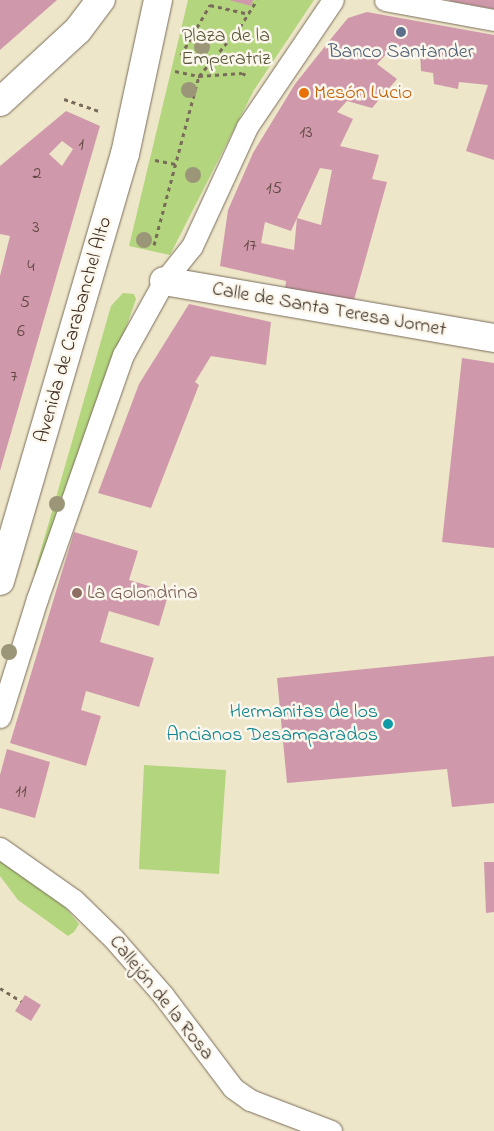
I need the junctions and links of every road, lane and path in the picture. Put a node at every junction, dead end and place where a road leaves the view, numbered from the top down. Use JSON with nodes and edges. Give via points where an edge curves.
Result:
{"nodes":[{"id":1,"x":101,"y":0,"type":"edge"},
{"id":2,"x":158,"y":0,"type":"edge"},
{"id":3,"x":257,"y":0,"type":"edge"},
{"id":4,"x":333,"y":0,"type":"edge"},
{"id":5,"x":385,"y":0,"type":"edge"},
{"id":6,"x":211,"y":2,"type":"edge"},
{"id":7,"x":248,"y":14,"type":"junction"},
{"id":8,"x":494,"y":20,"type":"edge"},
{"id":9,"x":199,"y":76,"type":"junction"},
{"id":10,"x":251,"y":77,"type":"dead end"},
{"id":11,"x":64,"y":100,"type":"dead end"},
{"id":12,"x":0,"y":102,"type":"edge"},
{"id":13,"x":109,"y":116,"type":"dead end"},
{"id":14,"x":152,"y":160,"type":"dead end"},
{"id":15,"x":176,"y":164,"type":"junction"},
{"id":16,"x":152,"y":251,"type":"dead end"},
{"id":17,"x":164,"y":281,"type":"junction"},
{"id":18,"x":494,"y":338,"type":"edge"},
{"id":19,"x":0,"y":581,"type":"edge"},
{"id":20,"x":0,"y":717,"type":"edge"},
{"id":21,"x":0,"y":848,"type":"edge"},
{"id":22,"x":0,"y":988,"type":"edge"},
{"id":23,"x":21,"y":1001,"type":"dead end"},
{"id":24,"x":331,"y":1131,"type":"edge"}],
"edges":[{"from":1,"to":12,"type":"main road","via":[[78,30]]},
{"from":2,"to":19,"type":"main road","name":"Avenida de Carabanchel Alto","via":[[120,173]]},
{"from":3,"to":7,"type":"path"},
{"from":4,"to":17,"type":"street","via":[[247,127],[192,246]]},
{"from":5,"to":8,"type":"street"},
{"from":6,"to":7,"type":"path"},
{"from":6,"to":9,"type":"path","via":[[172,70]]},
{"from":7,"to":9,"type":"path"},
{"from":9,"to":10,"type":"path","via":[[242,73]]},
{"from":9,"to":15,"type":"path"},
{"from":11,"to":13,"type":"path","via":[[84,104]]},
{"from":14,"to":15,"type":"path"},
{"from":15,"to":16,"type":"path"},
{"from":17,"to":18,"type":"main road","name":"Calle de Santa Teresa Jornet"},
{"from":17,"to":20,"type":"street","via":[[123,355],[37,599]]},
{"from":21,"to":24,"type":"street","name":"Callejón de la Rosa","via":[[74,900],[113,938],[163,995],[233,1088],[250,1100]]},
{"from":22,"to":23,"type":"path"}]}
